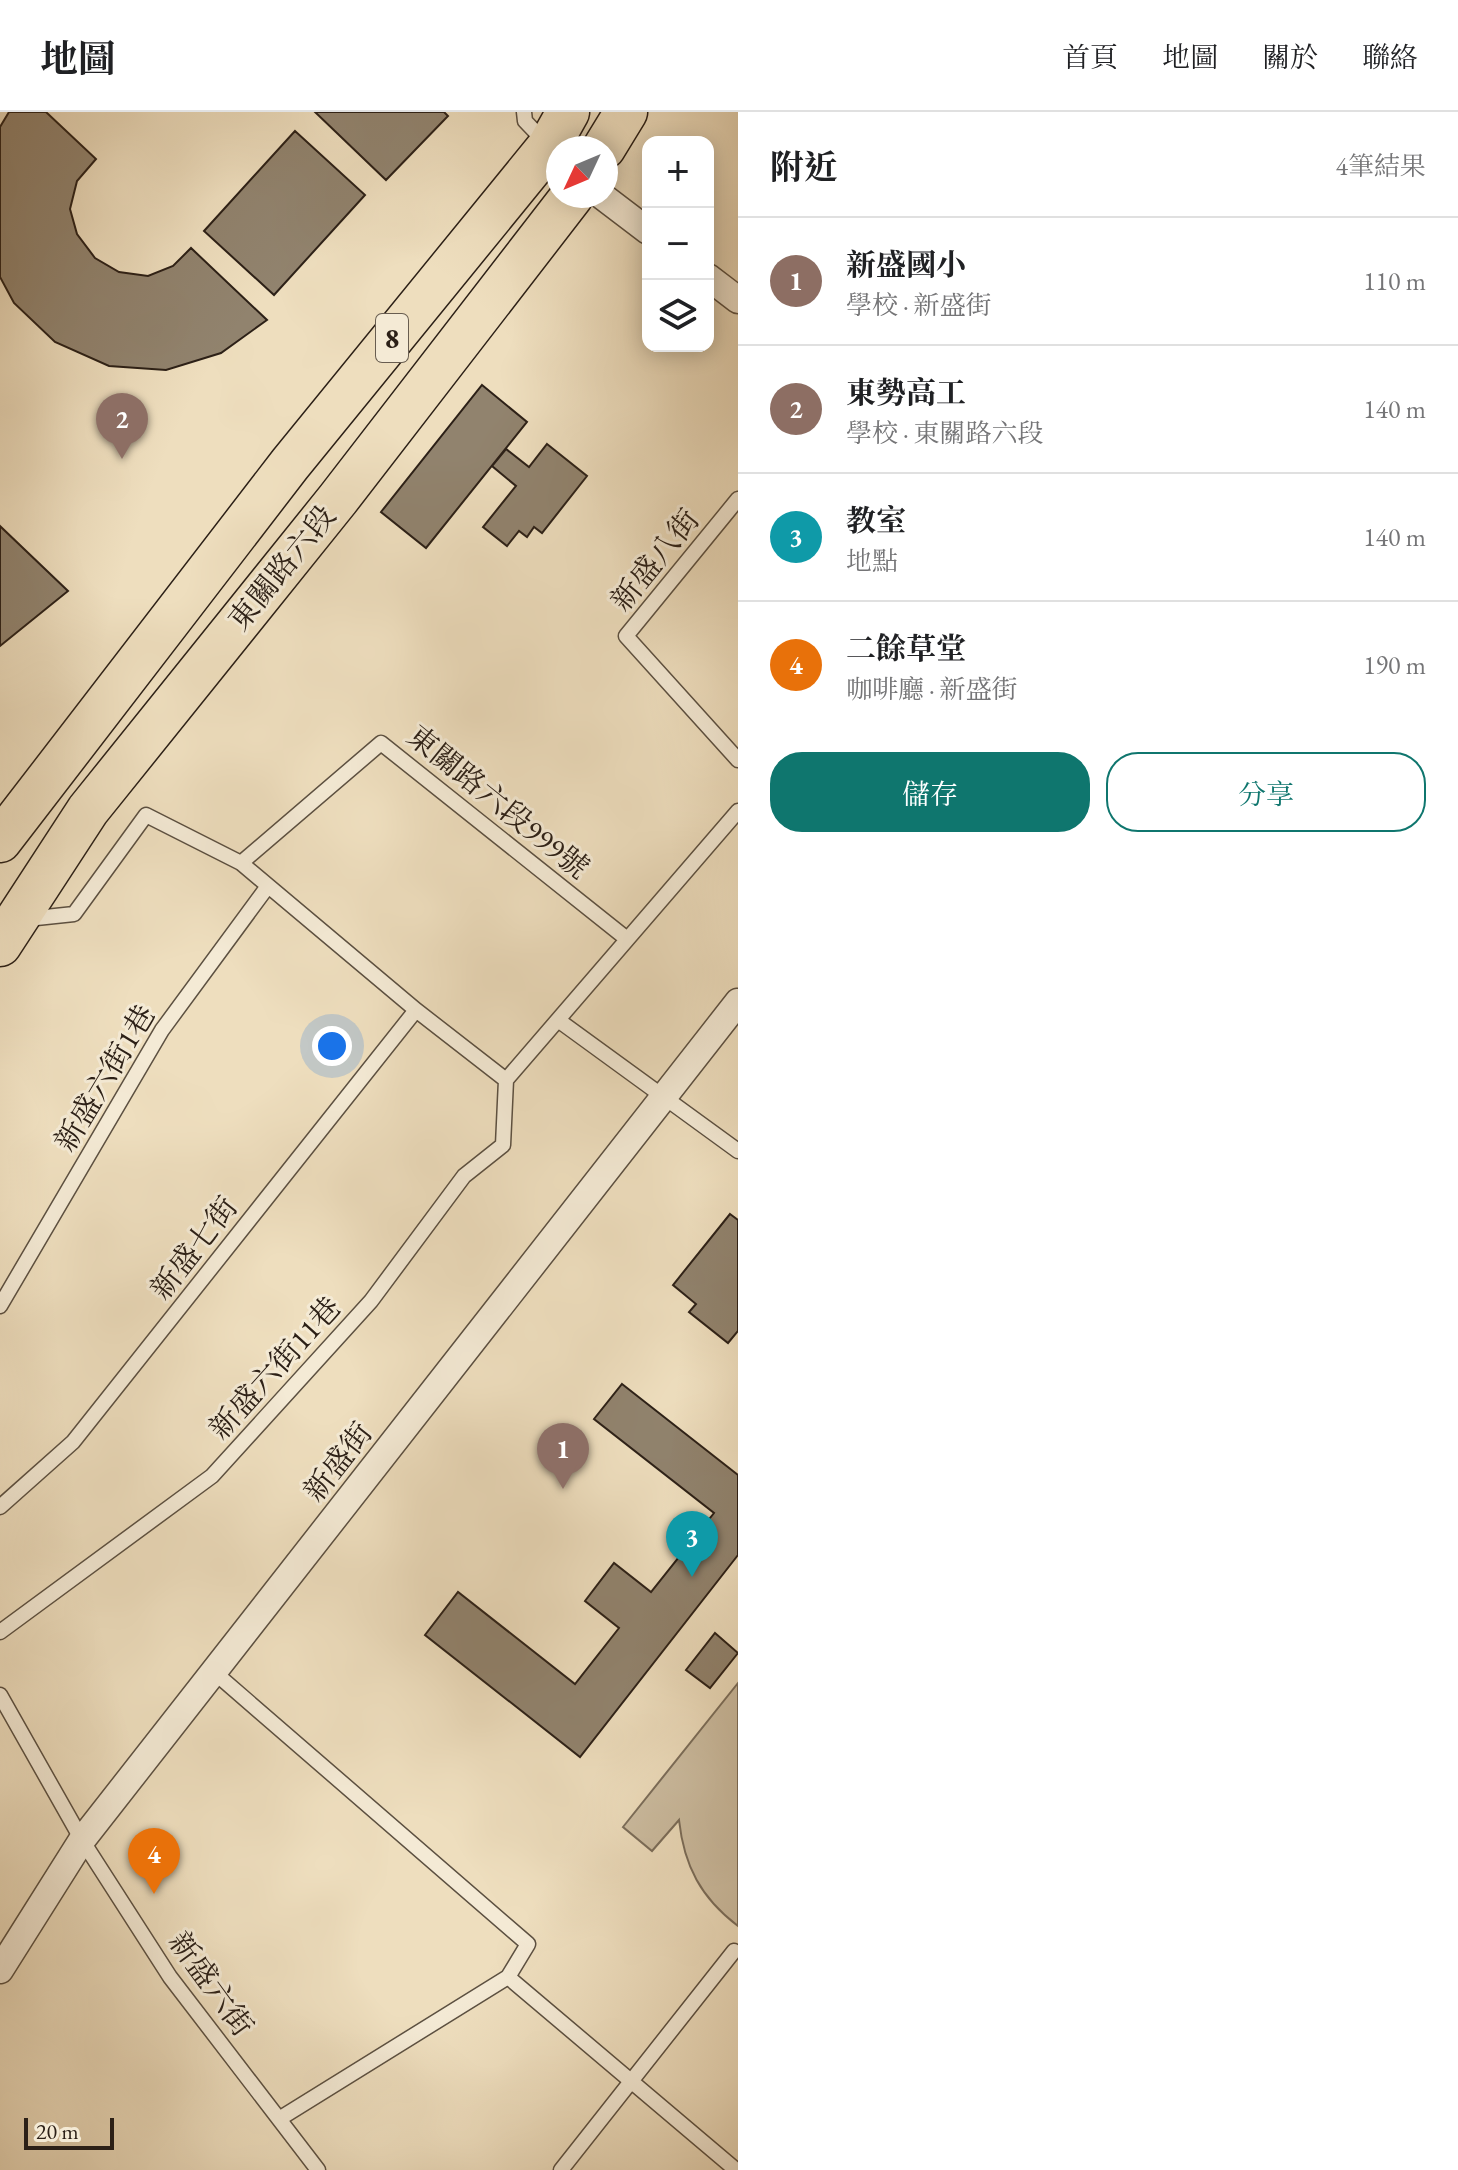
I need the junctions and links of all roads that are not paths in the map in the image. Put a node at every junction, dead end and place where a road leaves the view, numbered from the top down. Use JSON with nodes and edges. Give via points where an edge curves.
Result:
{"nodes":[{"id":1,"x":524,"y":112,"type":"edge"},
{"id":2,"x":626,"y":112,"type":"edge"},
{"id":3,"x":554,"y":136,"type":"edge"},
{"id":4,"x":611,"y":136,"type":"edge"},
{"id":5,"x":546,"y":153,"type":"edge"},
{"id":6,"x":563,"y":208,"type":"edge"},
{"id":7,"x":618,"y":208,"type":"edge"},
{"id":8,"x":642,"y":226,"type":"edge"},
{"id":9,"x":712,"y":280,"type":"edge"},
{"id":10,"x":738,"y":300,"type":"edge"},
{"id":11,"x":738,"y":499,"type":"edge"},
{"id":12,"x":238,"y":531,"type":"junction"},
{"id":13,"x":284,"y":566,"type":"junction"},
{"id":14,"x":738,"y":760,"type":"edge"},
{"id":15,"x":738,"y":811,"type":"edge"},
{"id":16,"x":0,"y":841,"type":"edge"},
{"id":17,"x":241,"y":863,"type":"junction"},
{"id":18,"x":268,"y":886,"type":"junction"},
{"id":19,"x":5,"y":925,"type":"edge"},
{"id":20,"x":627,"y":939,"type":"junction"},
{"id":21,"x":738,"y":1002,"type":"edge"},
{"id":22,"x":416,"y":1010,"type":"junction"},
{"id":23,"x":558,"y":1020,"type":"junction"},
{"id":24,"x":506,"y":1080,"type":"junction"},
{"id":25,"x":665,"y":1095,"type":"junction"},
{"id":26,"x":738,"y":1151,"type":"edge"},
{"id":27,"x":0,"y":1306,"type":"edge"},
{"id":28,"x":0,"y":1507,"type":"edge"},
{"id":29,"x":0,"y":1632,"type":"edge"},
{"id":30,"x":214,"y":1672,"type":"junction"},
{"id":31,"x":0,"y":1695,"type":"edge"},
{"id":32,"x":82,"y":1840,"type":"junction"},
{"id":33,"x":734,"y":1951,"type":"dead end"},
{"id":34,"x":0,"y":1970,"type":"edge"},
{"id":35,"x":508,"y":1977,"type":"junction"},
{"id":36,"x":633,"y":2082,"type":"junction"},
{"id":37,"x":279,"y":2119,"type":"junction"},
{"id":38,"x":318,"y":2170,"type":"edge"},
{"id":39,"x":561,"y":2170,"type":"edge"},
{"id":40,"x":736,"y":2170,"type":"edge"}],
"edges":[{"from":1,"to":3,"type":"lane","via":[[525,121]]},
{"from":2,"to":4,"type":"main road"},
{"from":5,"to":12,"type":"main road","name":"東關路六段","number":"8"},
{"from":6,"to":13,"type":"main road","name":"東關路六段","number":"8"},
{"from":7,"to":8,"type":"street"},
{"from":9,"to":10,"type":"street"},
{"from":11,"to":14,"type":"lane","name":"新盛八街","via":[[626,636]]},
{"from":12,"to":13,"type":"main road"},
{"from":12,"to":16,"type":"main road","name":"東關路六段","number":"8"},
{"from":13,"to":19,"type":"main road","name":"東關路六段","number":"8","via":[[88,810]]},
{"from":15,"to":20,"type":"lane"},
{"from":17,"to":18,"type":"lane"},
{"from":17,"to":19,"type":"lane","via":[[146,815],[74,914]]},
{"from":17,"to":20,"type":"lane","name":"東關路六段999號","via":[[381,743]]},
{"from":18,"to":22,"type":"lane"},
{"from":18,"to":27,"type":"lane","name":"新盛六街1巷","via":[[162,1030]]},
{"from":20,"to":23,"type":"lane"},
{"from":21,"to":25,"type":"street","name":"新盛街"},
{"from":22,"to":24,"type":"lane"},
{"from":22,"to":28,"type":"lane","name":"新盛七街","via":[[73,1442]]},
{"from":23,"to":24,"type":"lane"},
{"from":23,"to":25,"type":"lane"},
{"from":24,"to":29,"type":"lane","name":"新盛六街11巷","via":[[503,1145],[464,1176],[371,1301],[212,1476]]},
{"from":25,"to":26,"type":"lane"},
{"from":25,"to":30,"type":"street","name":"新盛街"},
{"from":30,"to":32,"type":"street","name":"新盛街"},
{"from":30,"to":35,"type":"lane","via":[[528,1944]]},
{"from":31,"to":32,"type":"lane","name":"新盛六街"},
{"from":32,"to":34,"type":"street","name":"新盛街"},
{"from":32,"to":37,"type":"lane","name":"新盛六街","via":[[170,1977]]},
{"from":33,"to":36,"type":"lane"},
{"from":35,"to":36,"type":"lane"},
{"from":35,"to":37,"type":"lane"},
{"from":36,"to":39,"type":"lane"},
{"from":36,"to":40,"type":"lane"},
{"from":37,"to":38,"type":"lane","name":"新盛六街"}]}
